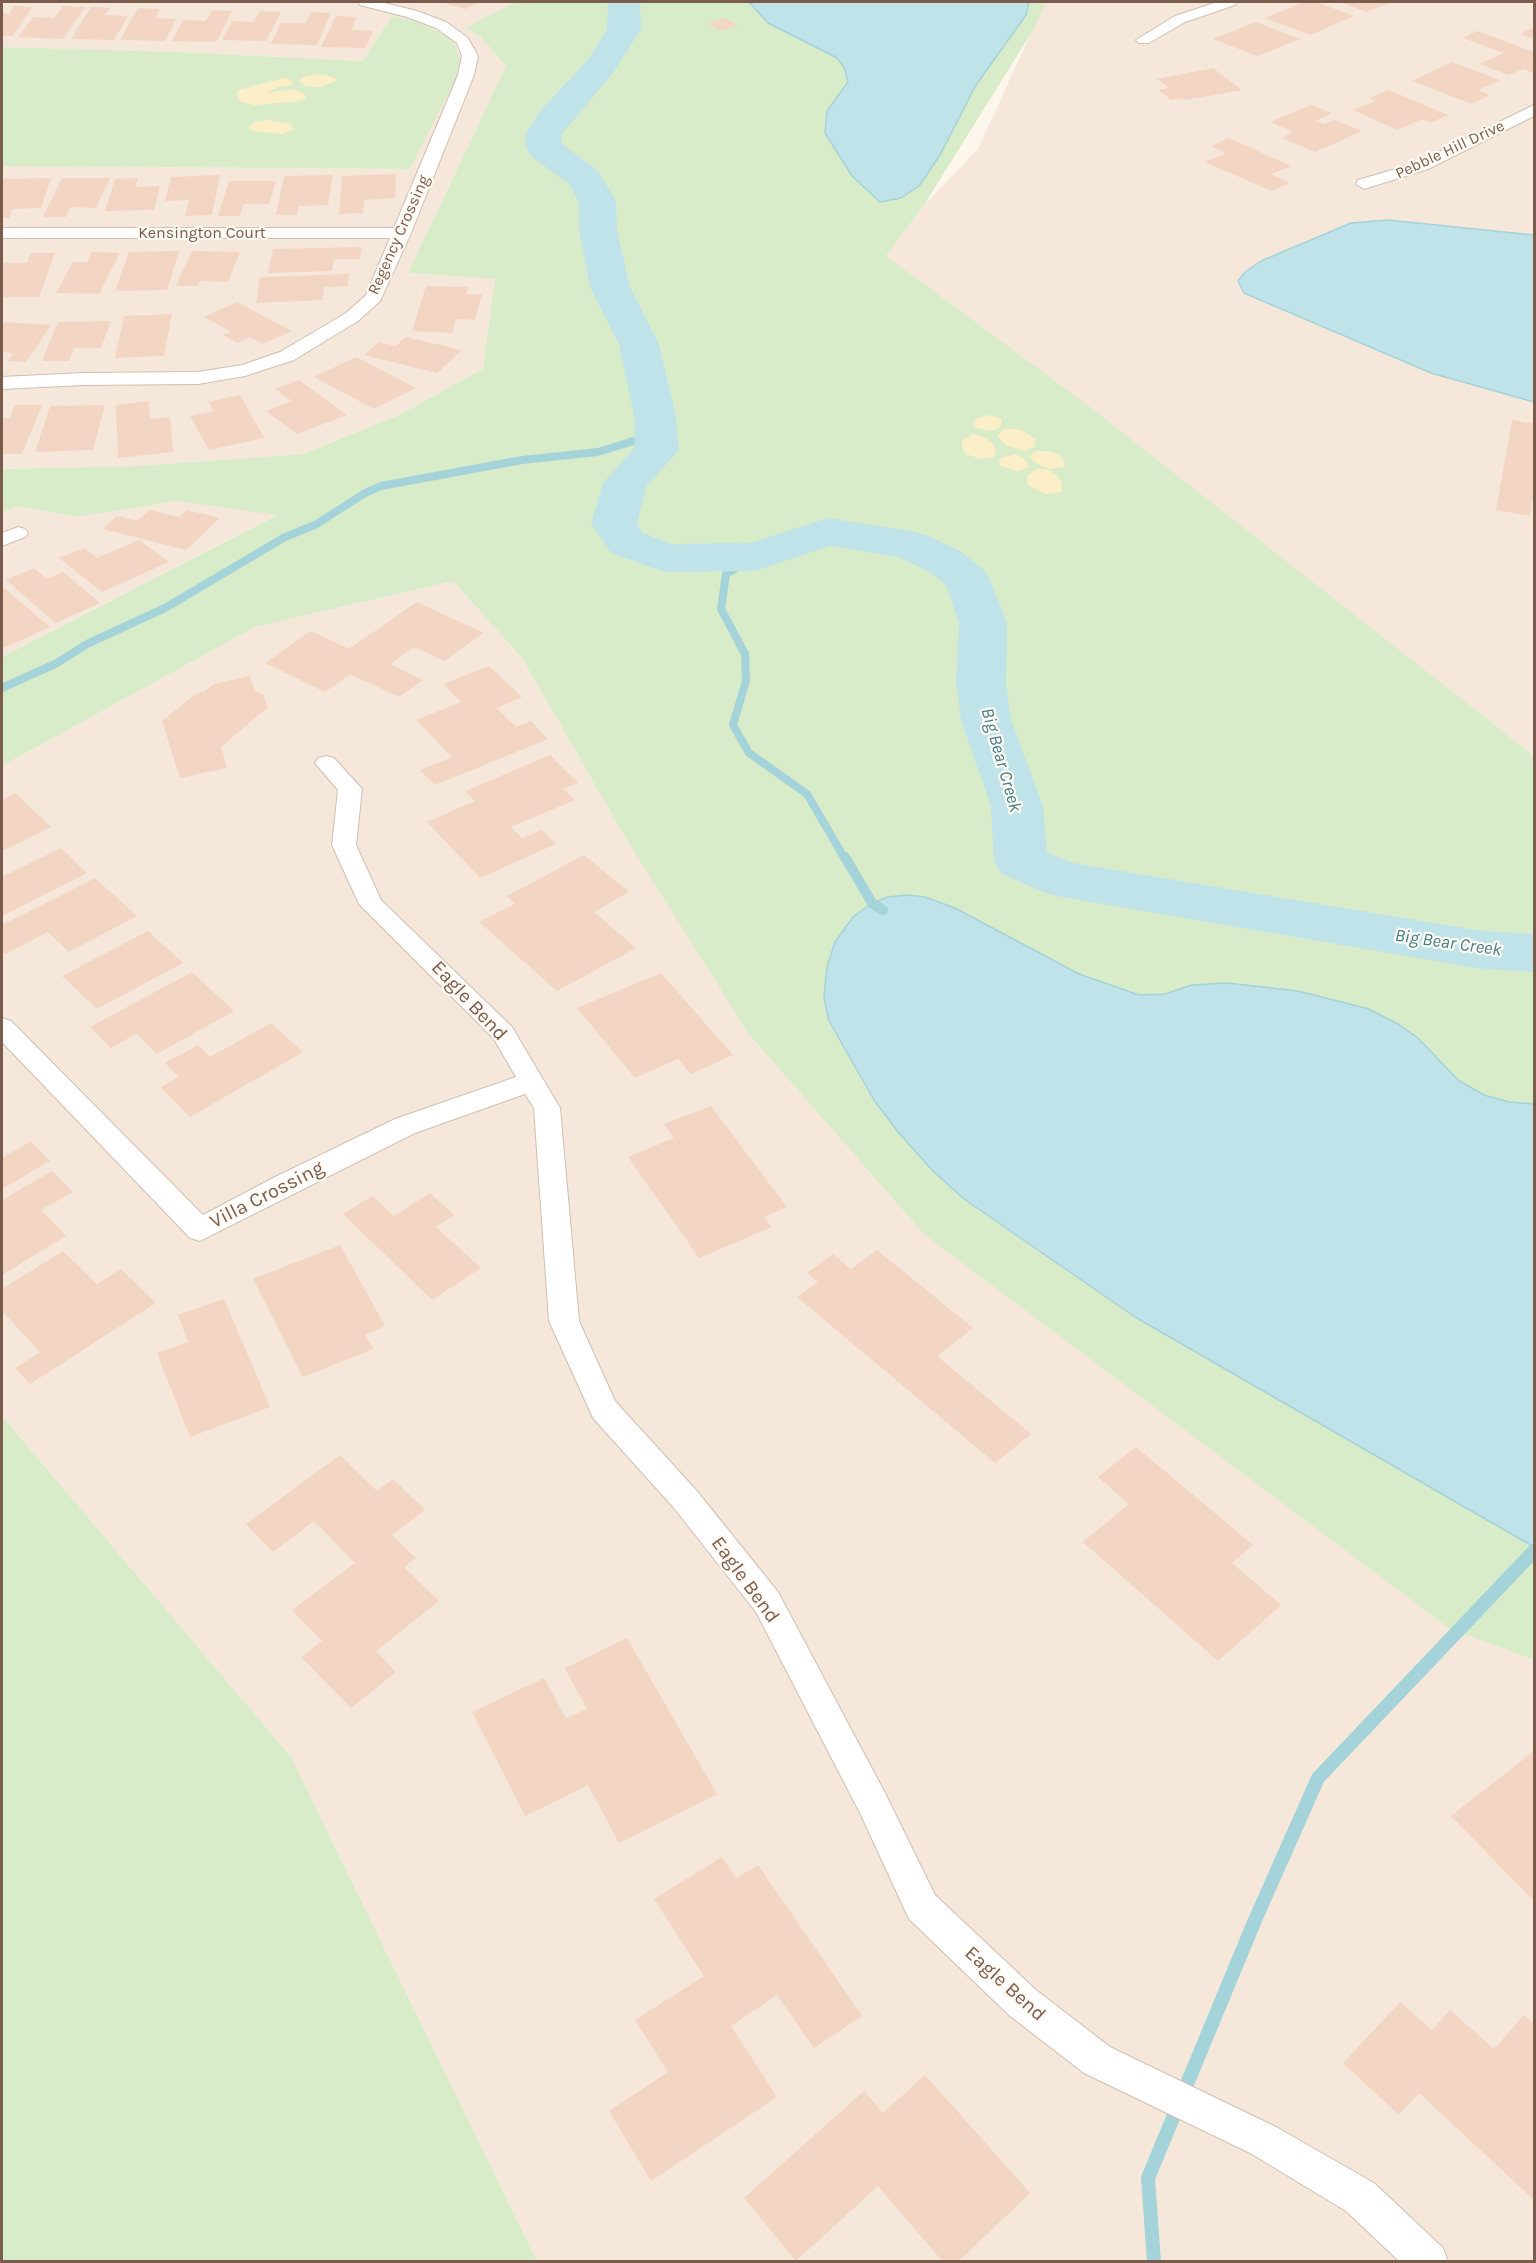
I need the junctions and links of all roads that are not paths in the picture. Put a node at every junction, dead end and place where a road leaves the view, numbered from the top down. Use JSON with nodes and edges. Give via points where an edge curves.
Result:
{"nodes":[{"id":1,"x":366,"y":2,"type":"edge"},
{"id":2,"x":1230,"y":2,"type":"edge"},
{"id":3,"x":1144,"y":40,"type":"dead end"},
{"id":4,"x":1534,"y":110,"type":"edge"},
{"id":5,"x":1364,"y":184,"type":"dead end"},
{"id":6,"x":402,"y":232,"type":"junction"},
{"id":7,"x":2,"y":233,"type":"edge"},
{"id":8,"x":2,"y":383,"type":"edge"},
{"id":9,"x":326,"y":763,"type":"dead end"},
{"id":10,"x":2,"y":1027,"type":"edge"},
{"id":11,"x":531,"y":1082,"type":"junction"},
{"id":12,"x":1429,"y":2262,"type":"edge"}],
"edges":[{"from":1,"to":6,"type":"street","name":"Regency Crossing","via":[[441,26],[463,41],[470,56],[466,75]]},
{"from":2,"to":3,"type":"street","via":[[1180,20]]},
{"from":4,"to":5,"type":"street","name":"Pebble Hill Drive","via":[[1422,166]]},
{"from":6,"to":7,"type":"street","name":"Kensington Court"},
{"from":6,"to":8,"type":"street","name":"Regency Crossing","via":[[374,297],[352,317],[287,356],[245,370],[198,378]]},
{"from":9,"to":11,"type":"street","name":"Eagle Bend","via":[[350,789],[344,845],[371,904],[503,1033]]},
{"from":10,"to":11,"type":"street","name":"Villa Crossing","via":[[200,1230],[405,1126]]},
{"from":11,"to":12,"type":"street","name":"Eagle Bend","via":[[547,1108],[564,1321],[604,1409],[684,1499],[767,1602],[873,1804],[921,1907],[1023,2003],[1097,2060],[1263,2140],[1360,2197]]}]}
